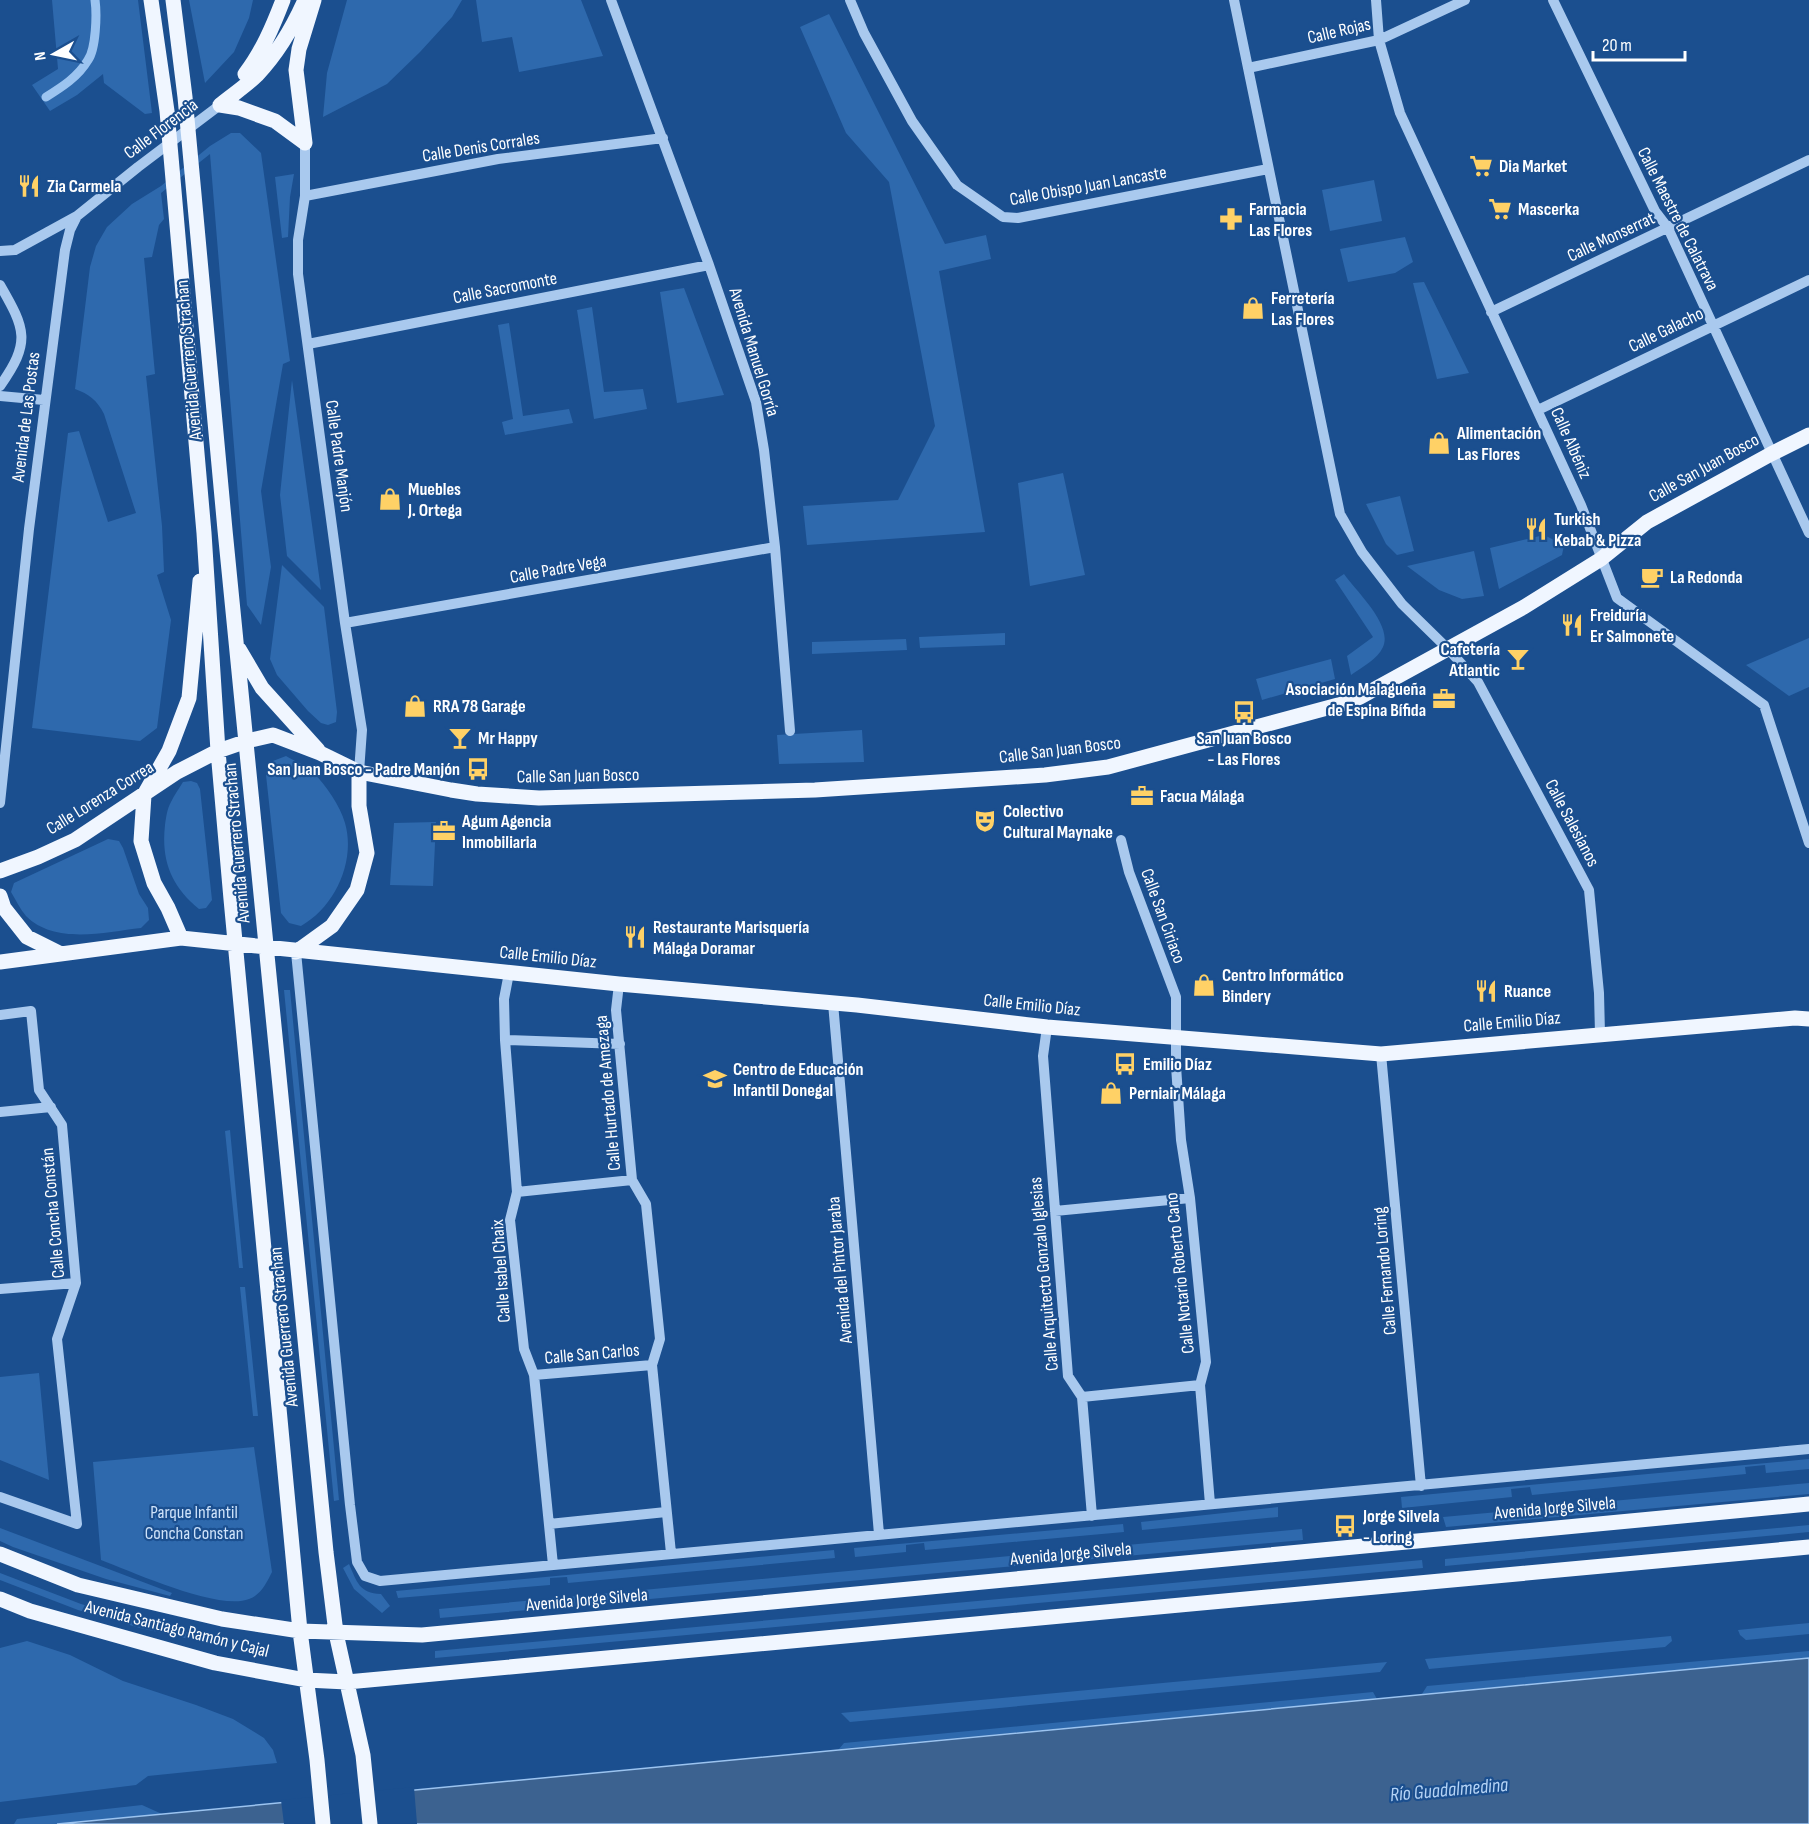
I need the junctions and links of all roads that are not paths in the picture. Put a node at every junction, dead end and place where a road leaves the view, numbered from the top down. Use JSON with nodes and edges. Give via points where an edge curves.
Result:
{"nodes":[{"id":1,"x":151,"y":0,"type":"edge"},
{"id":2,"x":173,"y":0,"type":"edge"},
{"id":3,"x":283,"y":0,"type":"edge"},
{"id":4,"x":305,"y":0,"type":"edge"},
{"id":5,"x":314,"y":0,"type":"edge"},
{"id":6,"x":611,"y":0,"type":"edge"},
{"id":7,"x":850,"y":0,"type":"edge"},
{"id":8,"x":1234,"y":0,"type":"edge"},
{"id":9,"x":1376,"y":0,"type":"edge"},
{"id":10,"x":1466,"y":0,"type":"edge"},
{"id":11,"x":1553,"y":0,"type":"edge"},
{"id":12,"x":1379,"y":40,"type":"junction"},
{"id":13,"x":1248,"y":68,"type":"junction"},
{"id":14,"x":220,"y":105,"type":"junction"},
{"id":15,"x":663,"y":138,"type":"junction"},
{"id":16,"x":305,"y":143,"type":"junction"},
{"id":17,"x":1809,"y":160,"type":"edge"},
{"id":18,"x":1268,"y":170,"type":"junction"},
{"id":19,"x":305,"y":196,"type":"junction"},
{"id":20,"x":77,"y":216,"type":"junction"},
{"id":21,"x":1668,"y":228,"type":"junction"},
{"id":22,"x":0,"y":251,"type":"edge"},
{"id":23,"x":709,"y":265,"type":"junction"},
{"id":24,"x":1809,"y":280,"type":"edge"},
{"id":25,"x":0,"y":285,"type":"edge"},
{"id":26,"x":1491,"y":312,"type":"junction"},
{"id":27,"x":1713,"y":326,"type":"junction"},
{"id":28,"x":308,"y":344,"type":"junction"},
{"id":29,"x":0,"y":386,"type":"edge"},
{"id":30,"x":0,"y":396,"type":"edge"},
{"id":31,"x":44,"y":400,"type":"junction"},
{"id":32,"x":1538,"y":410,"type":"junction"},
{"id":33,"x":1809,"y":435,"type":"edge"},
{"id":34,"x":1771,"y":454,"type":"junction"},
{"id":35,"x":204,"y":533,"type":"junction"},
{"id":36,"x":1809,"y":533,"type":"edge"},
{"id":37,"x":776,"y":547,"type":"junction"},
{"id":38,"x":1600,"y":559,"type":"junction"},
{"id":39,"x":345,"y":624,"type":"junction"},
{"id":40,"x":237,"y":646,"type":"junction"},
{"id":41,"x":1448,"y":649,"type":"junction"},
{"id":42,"x":790,"y":731,"type":"dead end"},
{"id":43,"x":247,"y":741,"type":"junction"},
{"id":44,"x":218,"y":751,"type":"junction"},
{"id":45,"x":320,"y":753,"type":"junction"},
{"id":46,"x":359,"y":772,"type":"junction"},
{"id":47,"x":2,"y":773,"type":"edge"},
{"id":48,"x":144,"y":795,"type":"junction"},
{"id":49,"x":0,"y":803,"type":"edge"},
{"id":50,"x":1122,"y":840,"type":"dead end"},
{"id":51,"x":1809,"y":843,"type":"edge"},
{"id":52,"x":0,"y":871,"type":"edge"},
{"id":53,"x":0,"y":896,"type":"edge"},
{"id":54,"x":181,"y":938,"type":"junction"},
{"id":55,"x":236,"y":944,"type":"junction"},
{"id":56,"x":266,"y":947,"type":"junction"},
{"id":57,"x":296,"y":952,"type":"junction"},
{"id":58,"x":61,"y":954,"type":"junction"},
{"id":59,"x":0,"y":962,"type":"edge"},
{"id":60,"x":509,"y":973,"type":"junction"},
{"id":61,"x":619,"y":984,"type":"junction"},
{"id":62,"x":833,"y":1003,"type":"junction"},
{"id":63,"x":0,"y":1015,"type":"edge"},
{"id":64,"x":1804,"y":1016,"type":"edge"},
{"id":65,"x":1047,"y":1027,"type":"junction"},
{"id":66,"x":1600,"y":1034,"type":"junction"},
{"id":67,"x":1176,"y":1039,"type":"junction"},
{"id":68,"x":505,"y":1040,"type":"junction"},
{"id":69,"x":620,"y":1044,"type":"junction"},
{"id":70,"x":1381,"y":1054,"type":"junction"},
{"id":71,"x":51,"y":1107,"type":"junction"},
{"id":72,"x":0,"y":1112,"type":"edge"},
{"id":73,"x":632,"y":1180,"type":"junction"},
{"id":74,"x":517,"y":1192,"type":"junction"},
{"id":75,"x":1190,"y":1198,"type":"junction"},
{"id":76,"x":1055,"y":1211,"type":"junction"},
{"id":77,"x":76,"y":1283,"type":"junction"},
{"id":78,"x":0,"y":1289,"type":"edge"},
{"id":79,"x":652,"y":1365,"type":"junction"},
{"id":80,"x":534,"y":1376,"type":"junction"},
{"id":81,"x":1200,"y":1385,"type":"junction"},
{"id":82,"x":1082,"y":1397,"type":"junction"},
{"id":83,"x":1809,"y":1449,"type":"edge"},
{"id":84,"x":1421,"y":1486,"type":"junction"},
{"id":85,"x":0,"y":1497,"type":"edge"},
{"id":86,"x":1210,"y":1504,"type":"junction"},
{"id":87,"x":1809,"y":1504,"type":"edge"},
{"id":88,"x":666,"y":1512,"type":"junction"},
{"id":89,"x":1092,"y":1515,"type":"junction"},
{"id":90,"x":549,"y":1524,"type":"junction"},
{"id":91,"x":879,"y":1534,"type":"junction"},
{"id":92,"x":1809,"y":1547,"type":"edge"},
{"id":93,"x":671,"y":1553,"type":"junction"},
{"id":94,"x":0,"y":1554,"type":"edge"},
{"id":95,"x":553,"y":1565,"type":"junction"},
{"id":96,"x":0,"y":1599,"type":"edge"},
{"id":97,"x":300,"y":1631,"type":"junction"},
{"id":98,"x":336,"y":1633,"type":"junction"},
{"id":99,"x":306,"y":1680,"type":"junction"},
{"id":100,"x":347,"y":1682,"type":"junction"},
{"id":101,"x":323,"y":1824,"type":"edge"},
{"id":102,"x":370,"y":1824,"type":"edge"}],
"edges":[{"from":1,"to":35,"type":"main road","name":"Avenida Guerrero Strachan","via":[[167,111]]},
{"from":2,"to":40,"type":"main road","name":"Avenida Guerrero Strachan"},
{"from":3,"to":14,"type":"main road","via":[[256,60]]},
{"from":4,"to":14,"type":"main road","via":[[278,49],[256,76]]},
{"from":5,"to":16,"type":"main road","via":[[296,70]]},
{"from":6,"to":15,"type":"street","name":"Avenida Manuel Gorría"},
{"from":7,"to":18,"type":"street","name":"Calle Obispo Juan Lancaste","via":[[912,121],[957,185],[1003,217],[1018,218]]},
{"from":8,"to":13,"type":"street","name":"Calle Salesianos"},
{"from":9,"to":12,"type":"street","name":"Calle Albéniz"},
{"from":10,"to":12,"type":"street","name":"Calle Rojas"},
{"from":11,"to":21,"type":"street","name":"Calle Maestre de Calatrava","via":[[1654,211]]},
{"from":12,"to":13,"type":"street","name":"Calle Rojas"},
{"from":12,"to":26,"type":"street","name":"Calle Albéniz","via":[[1400,113]]},
{"from":13,"to":18,"type":"street","name":"Calle Salesianos"},
{"from":14,"to":16,"type":"main road","via":[[275,121]]},
{"from":14,"to":20,"type":"street","name":"Calle Florencia"},
{"from":15,"to":19,"type":"street","name":"Calle Denis Corrales","via":[[498,159]]},
{"from":15,"to":23,"type":"street","name":"Avenida Manuel Gorría"},
{"from":16,"to":19,"type":"street","name":"Calle Padre Manjón"},
{"from":17,"to":21,"type":"street","name":"Calle Monserrat"},
{"from":18,"to":41,"type":"street","name":"Calle Salesianos","via":[[1340,514],[1362,552],[1402,604]]},
{"from":19,"to":28,"type":"street","name":"Calle Padre Manjón","via":[[298,240],[298,274]]},
{"from":20,"to":22,"type":"street","name":"Calle Florencia","via":[[15,250]]},
{"from":20,"to":31,"type":"street","name":"Avenida de Las Postas","via":[[65,250]]},
{"from":21,"to":26,"type":"street","name":"Calle Monserrat"},
{"from":21,"to":27,"type":"street","name":"Calle Maestre de Calatrava"},
{"from":23,"to":28,"type":"street","name":"Calle Sacromonte"},
{"from":23,"to":37,"type":"street","name":"Avenida Manuel Gorría","via":[[756,402]]},
{"from":24,"to":27,"type":"street","name":"Calle Galacho"},
{"from":25,"to":29,"type":"street","name":"Avenida de Las Postas","via":[[21,330],[16,364]]},
{"from":26,"to":32,"type":"street","name":"Calle Albéniz"},
{"from":27,"to":32,"type":"street","name":"Calle Galacho"},
{"from":27,"to":34,"type":"street","name":"Calle Maestre de Calatrava"},
{"from":28,"to":39,"type":"street","name":"Calle Padre Manjón"},
{"from":30,"to":31,"type":"street"},
{"from":31,"to":47,"type":"street","name":"Avenida de Las Postas"},
{"from":32,"to":38,"type":"street","name":"Calle Albéniz","via":[[1581,505]]},
{"from":33,"to":34,"type":"main road","name":"Calle San Juan Bosco"},
{"from":34,"to":36,"type":"street","name":"Calle Maestre de Calatrava"},
{"from":34,"to":38,"type":"main road","name":"Calle San Juan Bosco","via":[[1647,522]]},
{"from":35,"to":44,"type":"main road","name":"Avenida Guerrero Strachan"},
{"from":35,"to":48,"type":"main road","via":[[189,698],[169,751]]},
{"from":37,"to":39,"type":"street","name":"Calle Padre Vega"},
{"from":37,"to":42,"type":"street","name":"Avenida Manuel Gorría"},
{"from":38,"to":41,"type":"main road","name":"Calle San Juan Bosco"},
{"from":38,"to":51,"type":"street","name":"Calle Albéniz","via":[[1617,598],[1764,705]]},
{"from":39,"to":46,"type":"street","name":"Calle Padre Manjón","via":[[362,730]]},
{"from":40,"to":43,"type":"main road","name":"Avenida Guerrero Strachan"},
{"from":40,"to":45,"type":"main road","via":[[262,688]]},
{"from":41,"to":46,"type":"main road","name":"Calle San Juan Bosco","via":[[1353,700],[1108,767],[816,790],[539,798],[459,792]]},
{"from":41,"to":66,"type":"street","name":"Calle Salesianos","via":[[1478,682],[1589,890]]},
{"from":43,"to":44,"type":"main road","name":"Calle Lorenza Correa"},
{"from":43,"to":45,"type":"main road","name":"Calle San Juan Bosco","via":[[273,735]]},
{"from":43,"to":56,"type":"main road","name":"Avenida Guerrero Strachan"},
{"from":44,"to":48,"type":"main road","name":"Calle Lorenza Correa","via":[[177,771]]},
{"from":44,"to":55,"type":"main road","name":"Avenida Guerrero Strachan"},
{"from":45,"to":46,"type":"main road","name":"Calle San Juan Bosco"},
{"from":46,"to":57,"type":"main road","via":[[359,806],[367,853],[357,890],[332,926]]},
{"from":47,"to":49,"type":"street","name":"Avenida de Las Postas"},
{"from":48,"to":52,"type":"main road","name":"Calle Lorenza Correa","via":[[75,840]]},
{"from":48,"to":54,"type":"main road","via":[[141,841],[154,883]]},
{"from":50,"to":67,"type":"street","name":"Calle San Ciriaco","via":[[1129,872],[1176,997]]},
{"from":53,"to":58,"type":"main road","via":[[4,908],[27,937]]},
{"from":54,"to":55,"type":"main road"},
{"from":54,"to":58,"type":"main road"},
{"from":55,"to":56,"type":"main road","name":"Calle Emilio Díaz"},
{"from":55,"to":97,"type":"main road","name":"Avenida Guerrero Strachan"},
{"from":56,"to":57,"type":"main road","name":"Calle Emilio Díaz"},
{"from":56,"to":98,"type":"main road","name":"Avenida Guerrero Strachan"},
{"from":57,"to":60,"type":"main road","name":"Calle Emilio Díaz"},
{"from":57,"to":95,"type":"street","name":"Avenida Jorge Silvela","via":[[357,1562],[365,1576],[380,1581]]},
{"from":58,"to":59,"type":"main road"},
{"from":60,"to":61,"type":"main road","name":"Calle Emilio Díaz"},
{"from":60,"to":68,"type":"street","name":"Calle Isabel Chaix","via":[[504,999]]},
{"from":61,"to":62,"type":"main road","name":"Calle Emilio Díaz"},
{"from":61,"to":69,"type":"street","name":"Calle Hurtado de Amezaga","via":[[616,1010]]},
{"from":62,"to":65,"type":"main road","name":"Calle Emilio Díaz"},
{"from":62,"to":91,"type":"street","name":"Avenida del Pintor Jaraba"},
{"from":63,"to":71,"type":"street","name":"Calle Concha Constán","via":[[31,1011],[39,1090]]},
{"from":64,"to":66,"type":"main road","name":"Calle Emilio Díaz"},
{"from":65,"to":67,"type":"main road","name":"Calle Emilio Díaz"},
{"from":65,"to":76,"type":"street","name":"Calle Arquitecto Gonzalo Iglesias","via":[[1043,1056]]},
{"from":66,"to":70,"type":"main road","name":"Calle Emilio Díaz"},
{"from":67,"to":70,"type":"main road","name":"Calle Emilio Díaz"},
{"from":67,"to":75,"type":"street","name":"Calle Notario Roberto Cano","via":[[1181,1140]]},
{"from":68,"to":69,"type":"street"},
{"from":68,"to":74,"type":"street","name":"Calle Isabel Chaix"},
{"from":69,"to":73,"type":"street","name":"Calle Hurtado de Amezaga"},
{"from":70,"to":84,"type":"street","name":"Calle Fernando Loring"},
{"from":71,"to":72,"type":"street"},
{"from":71,"to":77,"type":"street","name":"Calle Concha Constán","via":[[62,1125]]},
{"from":73,"to":74,"type":"street"},
{"from":73,"to":79,"type":"street","name":"Calle Hurtado de Amezaga","via":[[646,1204],[660,1339]]},
{"from":74,"to":80,"type":"street","name":"Calle Isabel Chaix","via":[[510,1220],[524,1349]]},
{"from":75,"to":76,"type":"street"},
{"from":75,"to":81,"type":"street","name":"Calle Notario Roberto Cano","via":[[1206,1362]]},
{"from":76,"to":82,"type":"street","name":"Calle Arquitecto Gonzalo Iglesias","via":[[1068,1376]]},
{"from":77,"to":78,"type":"street"},
{"from":77,"to":85,"type":"street","name":"Calle Concha Constán","via":[[57,1339],[77,1524]]},
{"from":79,"to":80,"type":"street","name":"Calle San Carlos"},
{"from":79,"to":88,"type":"street","name":"Calle Hurtado de Amezaga"},
{"from":80,"to":90,"type":"street","name":"Calle Isabel Chaix"},
{"from":81,"to":82,"type":"street"},
{"from":81,"to":86,"type":"street","name":"Calle Notario Roberto Cano"},
{"from":82,"to":89,"type":"street","name":"Calle Arquitecto Gonzalo Iglesias"},
{"from":83,"to":84,"type":"street","name":"Avenida Jorge Silvela"},
{"from":84,"to":86,"type":"street","name":"Avenida Jorge Silvela"},
{"from":86,"to":89,"type":"street","name":"Avenida Jorge Silvela"},
{"from":87,"to":98,"type":"main road","name":"Avenida Jorge Silvela","via":[[422,1635]]},
{"from":88,"to":90,"type":"street"},
{"from":88,"to":93,"type":"street","name":"Calle Hurtado de Amezaga"},
{"from":89,"to":91,"type":"street","name":"Avenida Jorge Silvela"},
{"from":90,"to":95,"type":"street","name":"Calle Isabel Chaix"},
{"from":91,"to":93,"type":"street","name":"Avenida Jorge Silvela"},
{"from":92,"to":100,"type":"main road"},
{"from":93,"to":95,"type":"street","name":"Avenida Jorge Silvela"},
{"from":94,"to":97,"type":"main road","name":"Avenida Santiago Ramón y Cajal","via":[[78,1585],[222,1619]]},
{"from":96,"to":99,"type":"main road","name":"Avenida Santiago Ramón y Cajal","via":[[200,1659]]},
{"from":97,"to":98,"type":"main road","name":"Avenida Santiago Ramón y Cajal"},
{"from":97,"to":99,"type":"main road","name":"Avenida Guerrero Strachan"},
{"from":98,"to":100,"type":"main road","name":"Avenida Guerrero Strachan"},
{"from":99,"to":100,"type":"main road","name":"Avenida Santiago Ramón y Cajal"},
{"from":99,"to":101,"type":"main road","name":"Avenida Guerrero Strachan"},
{"from":100,"to":102,"type":"main road","name":"Avenida Guerrero Strachan","via":[[363,1755]]}]}
